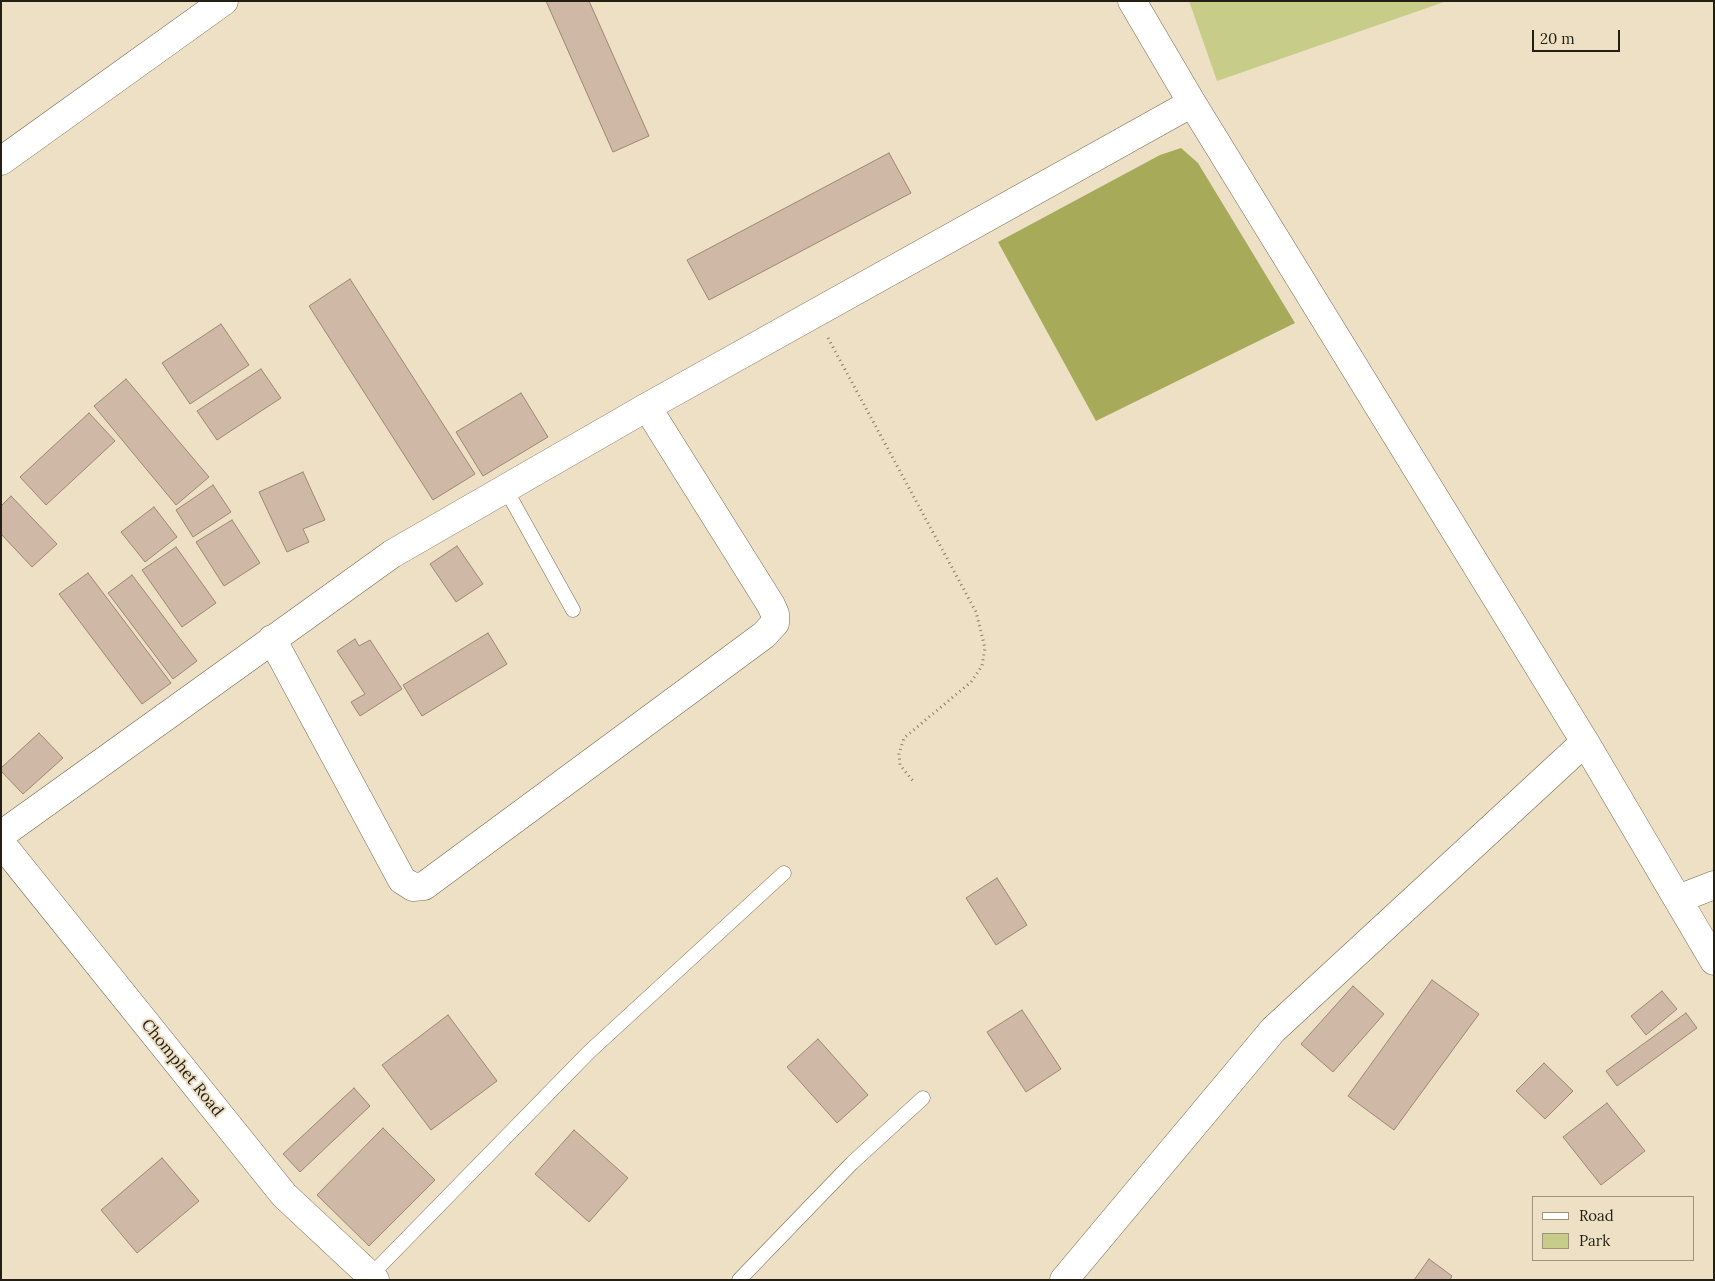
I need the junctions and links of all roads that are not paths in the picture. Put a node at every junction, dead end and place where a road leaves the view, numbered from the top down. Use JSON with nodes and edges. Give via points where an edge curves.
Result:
{"nodes":[{"id":1,"x":224,"y":1,"type":"edge"},
{"id":2,"x":1132,"y":1,"type":"edge"},
{"id":3,"x":1192,"y":103,"type":"junction"},
{"id":4,"x":1,"y":161,"type":"edge"},
{"id":5,"x":647,"y":406,"type":"junction"},
{"id":6,"x":505,"y":488,"type":"junction"},
{"id":7,"x":573,"y":610,"type":"dead end"},
{"id":8,"x":272,"y":639,"type":"junction"},
{"id":9,"x":1585,"y":742,"type":"junction"},
{"id":10,"x":1,"y":835,"type":"edge"},
{"id":11,"x":1,"y":843,"type":"edge"},
{"id":12,"x":784,"y":873,"type":"dead end"},
{"id":13,"x":1714,"y":885,"type":"edge"},
{"id":14,"x":1678,"y":899,"type":"junction"},
{"id":15,"x":1714,"y":961,"type":"edge"},
{"id":16,"x":923,"y":1098,"type":"dead end"},
{"id":17,"x":373,"y":1278,"type":"edge"},
{"id":18,"x":739,"y":1280,"type":"edge"},
{"id":19,"x":1064,"y":1280,"type":"edge"}],
"edges":[{"from":1,"to":4,"type":"street"},
{"from":2,"to":3,"type":"street"},
{"from":3,"to":5,"type":"street"},
{"from":3,"to":9,"type":"street"},
{"from":5,"to":6,"type":"street"},
{"from":5,"to":8,"type":"street","via":[[771,605],[775,623],[764,635],[424,886],[413,887],[402,880]]},
{"from":6,"to":7,"type":"lane"},
{"from":6,"to":8,"type":"street","via":[[392,554]]},
{"from":8,"to":10,"type":"street"},
{"from":9,"to":14,"type":"street"},
{"from":9,"to":19,"type":"street","via":[[1273,1030]]},
{"from":11,"to":17,"type":"street","name":"Chomphet Road","via":[[284,1195]]},
{"from":12,"to":17,"type":"lane","via":[[589,1052]]},
{"from":13,"to":14,"type":"street"},
{"from":14,"to":15,"type":"street"},
{"from":16,"to":18,"type":"lane","via":[[852,1163]]}]}
